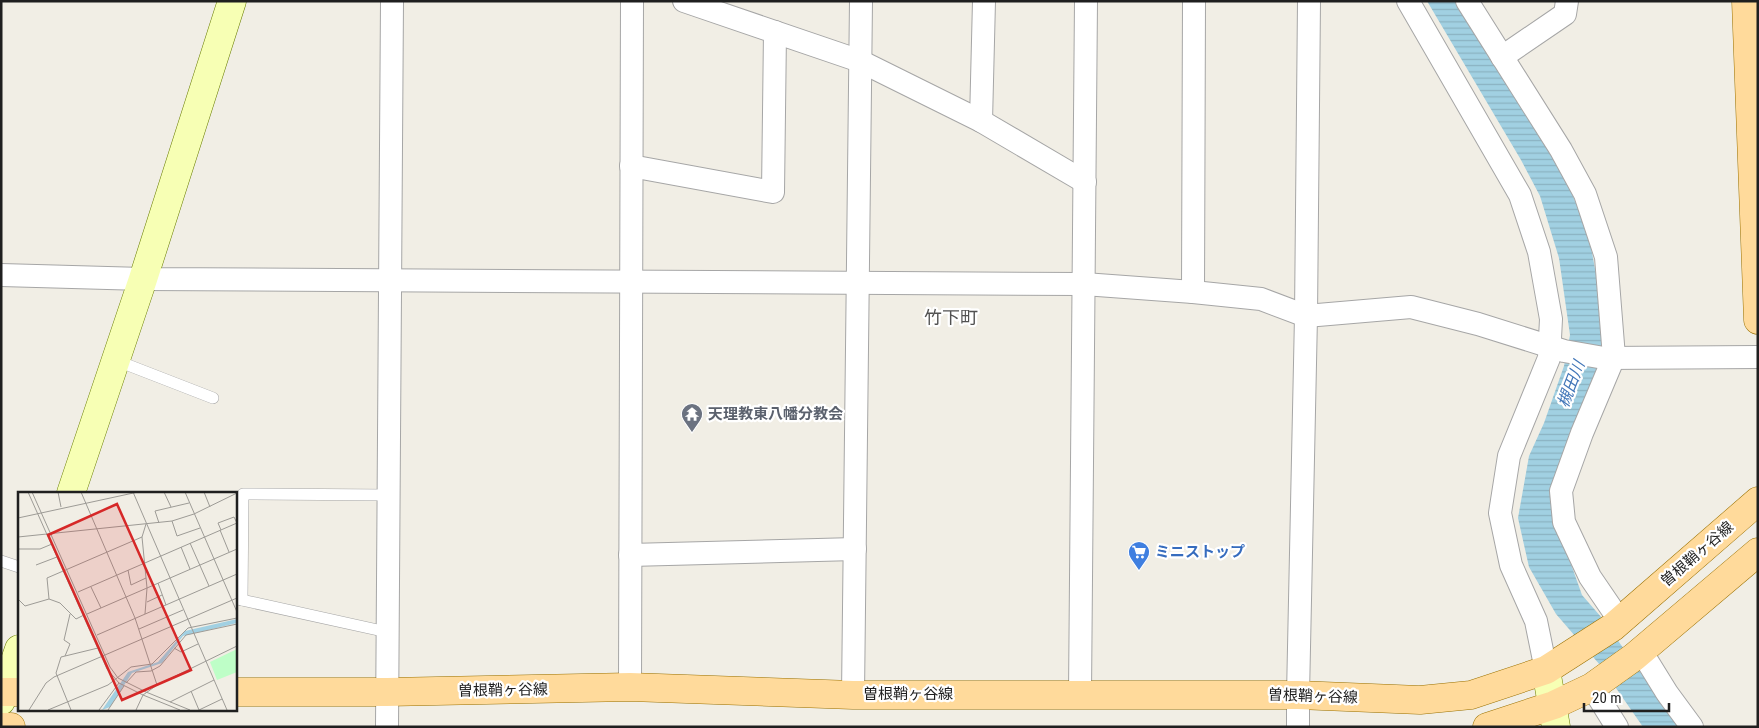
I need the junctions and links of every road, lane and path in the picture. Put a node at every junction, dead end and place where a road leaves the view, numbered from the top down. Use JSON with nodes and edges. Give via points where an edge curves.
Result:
{"nodes":[{"id":1,"x":232,"y":1,"type":"edge"},
{"id":2,"x":392,"y":1,"type":"edge"},
{"id":3,"x":632,"y":1,"type":"edge"},
{"id":4,"x":684,"y":1,"type":"edge"},
{"id":5,"x":861,"y":1,"type":"edge"},
{"id":6,"x":984,"y":1,"type":"edge"},
{"id":7,"x":1086,"y":1,"type":"edge"},
{"id":8,"x":1194,"y":1,"type":"edge"},
{"id":9,"x":1309,"y":1,"type":"edge"},
{"id":10,"x":1408,"y":1,"type":"edge"},
{"id":11,"x":1467,"y":1,"type":"edge"},
{"id":12,"x":1567,"y":1,"type":"edge"},
{"id":13,"x":1746,"y":1,"type":"edge"},
{"id":14,"x":775,"y":32,"type":"junction"},
{"id":15,"x":1502,"y":57,"type":"junction"},
{"id":16,"x":860,"y":61,"type":"junction"},
{"id":17,"x":981,"y":121,"type":"junction"},
{"id":18,"x":631,"y":166,"type":"junction"},
{"id":19,"x":1085,"y":182,"type":"junction"},
{"id":20,"x":1,"y":275,"type":"edge"},
{"id":21,"x":143,"y":279,"type":"junction"},
{"id":22,"x":390,"y":280,"type":"junction"},
{"id":23,"x":631,"y":282,"type":"junction"},
{"id":24,"x":859,"y":283,"type":"junction"},
{"id":25,"x":1084,"y":284,"type":"junction"},
{"id":26,"x":1192,"y":292,"type":"junction"},
{"id":27,"x":1306,"y":316,"type":"junction"},
{"id":28,"x":1758,"y":320,"type":"edge"},
{"id":29,"x":1557,"y":349,"type":"junction"},
{"id":30,"x":1758,"y":357,"type":"edge"},
{"id":31,"x":1609,"y":358,"type":"junction"},
{"id":32,"x":115,"y":360,"type":"junction"},
{"id":33,"x":213,"y":398,"type":"dead end"},
{"id":34,"x":71,"y":492,"type":"edge"},
{"id":35,"x":388,"y":495,"type":"junction"},
{"id":36,"x":1758,"y":501,"type":"edge"},
{"id":37,"x":855,"y":549,"type":"junction"},
{"id":38,"x":1758,"y":552,"type":"edge"},
{"id":39,"x":630,"y":555,"type":"junction"},
{"id":40,"x":1,"y":561,"type":"edge"},
{"id":41,"x":18,"y":567,"type":"edge"},
{"id":42,"x":239,"y":599,"type":"edge"},
{"id":43,"x":1616,"y":624,"type":"junction"},
{"id":44,"x":388,"y":632,"type":"junction"},
{"id":45,"x":18,"y":652,"type":"edge"},
{"id":46,"x":1638,"y":654,"type":"junction"},
{"id":47,"x":1546,"y":670,"type":"junction"},
{"id":48,"x":630,"y":687,"type":"junction"},
{"id":49,"x":1592,"y":688,"type":"junction"},
{"id":50,"x":236,"y":692,"type":"edge"},
{"id":51,"x":387,"y":692,"type":"junction"},
{"id":52,"x":6,"y":694,"type":"edge"},
{"id":53,"x":853,"y":694,"type":"junction"},
{"id":54,"x":1080,"y":694,"type":"junction"},
{"id":55,"x":1298,"y":695,"type":"junction"},
{"id":56,"x":1555,"y":716,"type":"edge"},
{"id":57,"x":1,"y":727,"type":"edge"},
{"id":58,"x":11,"y":727,"type":"edge"},
{"id":59,"x":387,"y":727,"type":"edge"},
{"id":60,"x":1298,"y":727,"type":"edge"},
{"id":61,"x":1487,"y":727,"type":"edge"},
{"id":62,"x":1617,"y":727,"type":"edge"},
{"id":63,"x":1692,"y":727,"type":"edge"}],
"edges":[{"from":1,"to":21,"type":"street"},
{"from":2,"to":22,"type":"street"},
{"from":3,"to":18,"type":"street"},
{"from":4,"to":14,"type":"street"},
{"from":5,"to":16,"type":"street"},
{"from":6,"to":17,"type":"street"},
{"from":7,"to":19,"type":"street"},
{"from":8,"to":26,"type":"street"},
{"from":9,"to":27,"type":"street"},
{"from":10,"to":29,"type":"street","via":[[1520,195],[1539,252]]},
{"from":11,"to":15,"type":"street"},
{"from":12,"to":15,"type":"street","via":[[1565,14]]},
{"from":13,"to":28,"type":"main road"},
{"from":14,"to":16,"type":"street"},
{"from":14,"to":18,"type":"street","via":[[773,192]]},
{"from":15,"to":31,"type":"street","via":[[1585,194],[1606,258]]},
{"from":16,"to":17,"type":"street"},
{"from":16,"to":24,"type":"street"},
{"from":17,"to":19,"type":"street"},
{"from":18,"to":23,"type":"street"},
{"from":19,"to":25,"type":"street"},
{"from":20,"to":21,"type":"street"},
{"from":21,"to":22,"type":"street"},
{"from":21,"to":32,"type":"street"},
{"from":22,"to":23,"type":"street"},
{"from":22,"to":35,"type":"street"},
{"from":23,"to":24,"type":"street"},
{"from":23,"to":39,"type":"street"},
{"from":24,"to":25,"type":"street"},
{"from":24,"to":37,"type":"street"},
{"from":25,"to":26,"type":"street"},
{"from":25,"to":54,"type":"street"},
{"from":26,"to":27,"type":"street","via":[[1261,298]]},
{"from":27,"to":29,"type":"street","via":[[1411,307]]},
{"from":27,"to":55,"type":"street"},
{"from":29,"to":31,"type":"street"},
{"from":29,"to":47,"type":"street","via":[[1549,358],[1510,456],[1500,513],[1511,565],[1536,621]]},
{"from":30,"to":31,"type":"street"},
{"from":31,"to":43,"type":"street","via":[[1561,491],[1564,522]]},
{"from":32,"to":33,"type":"lane"},
{"from":32,"to":34,"type":"street"},
{"from":35,"to":42,"type":"lane","via":[[243,494]]},
{"from":35,"to":44,"type":"street"},
{"from":36,"to":43,"type":"main road","name":"曽根鞘ヶ谷線"},
{"from":37,"to":39,"type":"street"},
{"from":37,"to":53,"type":"street"},
{"from":38,"to":46,"type":"main road"},
{"from":39,"to":48,"type":"street"},
{"from":40,"to":41,"type":"lane"},
{"from":42,"to":44,"type":"lane"},
{"from":43,"to":47,"type":"main road","name":"曽根鞘ヶ谷線"},
{"from":44,"to":51,"type":"street"},
{"from":45,"to":52,"type":"street"},
{"from":46,"to":49,"type":"main road"},
{"from":46,"to":63,"type":"street"},
{"from":47,"to":55,"type":"main road","name":"曽根鞘ヶ谷線","via":[[1471,695],[1420,700]]},
{"from":47,"to":56,"type":"street"},
{"from":48,"to":51,"type":"main road","name":"曽根鞘ヶ谷線"},
{"from":48,"to":53,"type":"main road","name":"曽根鞘ヶ谷線"},
{"from":49,"to":56,"type":"main road"},
{"from":49,"to":62,"type":"street"},
{"from":50,"to":51,"type":"main road","name":"曽根鞘ヶ谷線"},
{"from":51,"to":59,"type":"street"},
{"from":53,"to":54,"type":"main road","name":"曽根鞘ヶ谷線"},
{"from":54,"to":55,"type":"main road","name":"曽根鞘ヶ谷線"},
{"from":55,"to":60,"type":"street"},
{"from":56,"to":61,"type":"main road"},
{"from":57,"to":58,"type":"main road"}]}
